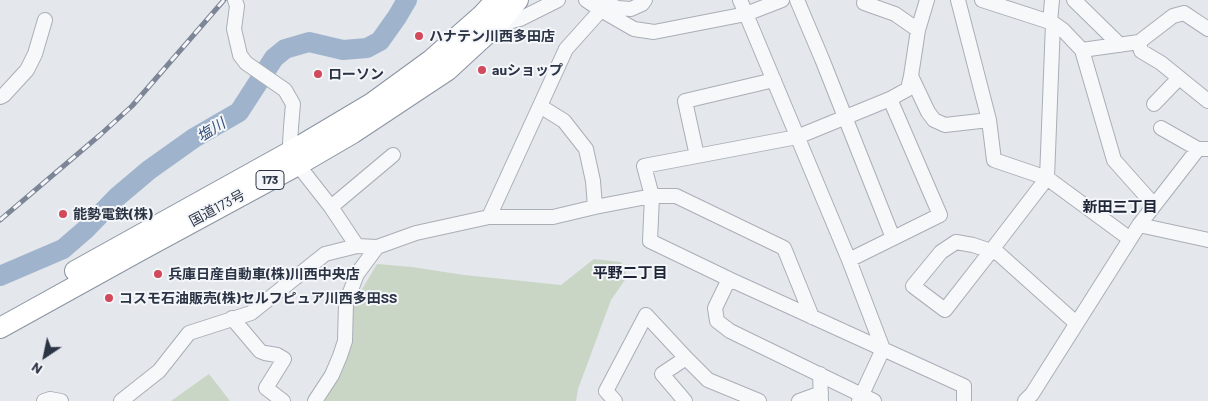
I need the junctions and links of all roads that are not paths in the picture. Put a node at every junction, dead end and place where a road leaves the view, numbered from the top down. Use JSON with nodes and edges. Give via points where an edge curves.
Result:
{"nodes":[{"id":1,"x":496,"y":0,"type":"edge"},
{"id":2,"x":518,"y":0,"type":"edge"},
{"id":3,"x":558,"y":0,"type":"edge"},
{"id":4,"x":586,"y":0,"type":"edge"},
{"id":5,"x":645,"y":0,"type":"edge"},
{"id":6,"x":740,"y":0,"type":"edge"},
{"id":7,"x":782,"y":0,"type":"edge"},
{"id":8,"x":797,"y":0,"type":"edge"},
{"id":9,"x":927,"y":0,"type":"edge"},
{"id":10,"x":958,"y":0,"type":"edge"},
{"id":11,"x":982,"y":0,"type":"edge"},
{"id":12,"x":1052,"y":0,"type":"edge"},
{"id":13,"x":1074,"y":0,"type":"edge"},
{"id":14,"x":236,"y":1,"type":"edge"},
{"id":15,"x":864,"y":3,"type":"dead end"},
{"id":16,"x":602,"y":5,"type":"edge"},
{"id":17,"x":746,"y":14,"type":"junction"},
{"id":18,"x":491,"y":18,"type":"junction"},
{"id":19,"x":45,"y":20,"type":"dead end"},
{"id":20,"x":1052,"y":23,"type":"junction"},
{"id":21,"x":1208,"y":29,"type":"edge"},
{"id":22,"x":918,"y":30,"type":"junction"},
{"id":23,"x":1139,"y":42,"type":"junction"},
{"id":24,"x":1120,"y":45,"type":"junction"},
{"id":25,"x":1082,"y":50,"type":"junction"},
{"id":26,"x":911,"y":76,"type":"junction"},
{"id":27,"x":1179,"y":78,"type":"junction"},
{"id":28,"x":774,"y":80,"type":"junction"},
{"id":29,"x":0,"y":97,"type":"edge"},
{"id":30,"x":890,"y":98,"type":"junction"},
{"id":31,"x":1208,"y":101,"type":"edge"},
{"id":32,"x":1154,"y":104,"type":"dead end"},
{"id":33,"x":540,"y":106,"type":"junction"},
{"id":34,"x":845,"y":117,"type":"junction"},
{"id":35,"x":989,"y":120,"type":"junction"},
{"id":36,"x":1161,"y":128,"type":"dead end"},
{"id":37,"x":797,"y":137,"type":"junction"},
{"id":38,"x":1203,"y":149,"type":"edge"},
{"id":39,"x":393,"y":154,"type":"dead end"},
{"id":40,"x":697,"y":156,"type":"junction"},
{"id":41,"x":295,"y":157,"type":"junction"},
{"id":42,"x":1047,"y":178,"type":"junction"},
{"id":43,"x":652,"y":196,"type":"junction"},
{"id":44,"x":1154,"y":205,"type":"junction"},
{"id":45,"x":330,"y":207,"type":"junction"},
{"id":46,"x":595,"y":207,"type":"junction"},
{"id":47,"x":489,"y":218,"type":"junction"},
{"id":48,"x":1139,"y":225,"type":"junction"},
{"id":49,"x":893,"y":238,"type":"junction"},
{"id":50,"x":1130,"y":239,"type":"junction"},
{"id":51,"x":1208,"y":240,"type":"edge"},
{"id":52,"x":357,"y":246,"type":"junction"},
{"id":53,"x":377,"y":247,"type":"junction"},
{"id":54,"x":991,"y":251,"type":"junction"},
{"id":55,"x":849,"y":260,"type":"junction"},
{"id":56,"x":729,"y":279,"type":"junction"},
{"id":57,"x":0,"y":315,"type":"edge"},
{"id":58,"x":812,"y":317,"type":"junction"},
{"id":59,"x":232,"y":318,"type":"junction"},
{"id":60,"x":1076,"y":323,"type":"junction"},
{"id":61,"x":0,"y":328,"type":"edge"},
{"id":62,"x":882,"y":349,"type":"junction"},
{"id":63,"x":686,"y":358,"type":"junction"},
{"id":64,"x":820,"y":374,"type":"junction"},
{"id":65,"x":821,"y":397,"type":"edge"},
{"id":66,"x":865,"y":399,"type":"edge"},
{"id":67,"x":44,"y":401,"type":"edge"},
{"id":68,"x":61,"y":401,"type":"edge"},
{"id":69,"x":121,"y":401,"type":"edge"},
{"id":70,"x":283,"y":401,"type":"edge"},
{"id":71,"x":315,"y":401,"type":"edge"},
{"id":72,"x":614,"y":401,"type":"edge"},
{"id":73,"x":685,"y":401,"type":"edge"},
{"id":74,"x":758,"y":401,"type":"edge"},
{"id":75,"x":800,"y":401,"type":"edge"},
{"id":76,"x":964,"y":401,"type":"edge"},
{"id":77,"x":1025,"y":401,"type":"edge"}],
"edges":[{"from":1,"to":18,"type":"highway","name":"国道173号","number":"173"},
{"from":2,"to":18,"type":"highway","name":"国道173号","number":"173"},
{"from":3,"to":18,"type":"street","via":[[520,19],[504,23]]},
{"from":4,"to":16,"type":"street"},
{"from":5,"to":16,"type":"street","via":[[631,9]]},
{"from":6,"to":17,"type":"street"},
{"from":7,"to":17,"type":"street"},
{"from":8,"to":34,"type":"street"},
{"from":9,"to":22,"type":"street"},
{"from":10,"to":35,"type":"street"},
{"from":11,"to":20,"type":"street"},
{"from":12,"to":20,"type":"street"},
{"from":13,"to":24,"type":"street"},
{"from":14,"to":41,"type":"street","via":[[234,29],[240,55],[246,64],[285,90],[294,104],[290,143]]},
{"from":15,"to":22,"type":"street","via":[[895,14]]},
{"from":16,"to":17,"type":"street","via":[[634,29],[654,32]]},
{"from":16,"to":33,"type":"street","via":[[566,49]]},
{"from":17,"to":28,"type":"street"},
{"from":18,"to":41,"type":"highway","name":"国道173号","number":"173","via":[[448,70],[353,133]]},
{"from":19,"to":29,"type":"street","via":[[27,70]]},
{"from":20,"to":25,"type":"street"},
{"from":20,"to":42,"type":"street"},
{"from":21,"to":23,"type":"street","via":[[1184,14],[1173,16]]},
{"from":22,"to":26,"type":"street"},
{"from":23,"to":24,"type":"street"},
{"from":23,"to":27,"type":"street","via":[[1141,51]]},
{"from":24,"to":25,"type":"street"},
{"from":25,"to":44,"type":"street","via":[[1114,160]]},
{"from":26,"to":30,"type":"street","via":[[908,89]]},
{"from":26,"to":35,"type":"street","via":[[934,120],[945,126]]},
{"from":27,"to":31,"type":"street"},
{"from":27,"to":32,"type":"street"},
{"from":28,"to":37,"type":"street"},
{"from":28,"to":40,"type":"street","via":[[684,101]]},
{"from":30,"to":34,"type":"street"},
{"from":30,"to":49,"type":"street","via":[[940,215]]},
{"from":33,"to":46,"type":"street","via":[[564,122],[586,149],[594,181]]},
{"from":33,"to":47,"type":"street"},
{"from":34,"to":37,"type":"street"},
{"from":34,"to":49,"type":"street"},
{"from":35,"to":42,"type":"street","via":[[994,160]]},
{"from":36,"to":38,"type":"street"},
{"from":37,"to":40,"type":"street"},
{"from":37,"to":55,"type":"street"},
{"from":38,"to":44,"type":"street"},
{"from":39,"to":45,"type":"street"},
{"from":40,"to":43,"type":"street","via":[[644,166]]},
{"from":41,"to":45,"type":"street"},
{"from":41,"to":57,"type":"highway","name":"国道173号","number":"173","via":[[101,256]]},
{"from":41,"to":61,"type":"highway","name":"国道173号","number":"173","via":[[141,250]]},
{"from":42,"to":50,"type":"street"},
{"from":42,"to":54,"type":"street"},
{"from":43,"to":46,"type":"street"},
{"from":43,"to":56,"type":"street","via":[[650,241]]},
{"from":43,"to":58,"type":"street","via":[[676,196],[784,248]]},
{"from":44,"to":48,"type":"street"},
{"from":45,"to":52,"type":"street"},
{"from":46,"to":47,"type":"street","via":[[553,217]]},
{"from":47,"to":53,"type":"street","via":[[416,233]]},
{"from":48,"to":50,"type":"street"},
{"from":48,"to":51,"type":"street"},
{"from":49,"to":55,"type":"street"},
{"from":50,"to":60,"type":"street"},
{"from":52,"to":53,"type":"street"},
{"from":52,"to":59,"type":"street","via":[[325,254],[251,313]]},
{"from":53,"to":71,"type":"street","via":[[357,274],[346,303],[340,356]]},
{"from":54,"to":54,"type":"street","via":[[956,242],[941,252],[914,286],[945,310]]},
{"from":54,"to":60,"type":"street","via":[[999,254]]},
{"from":55,"to":62,"type":"street"},
{"from":56,"to":58,"type":"street"},
{"from":56,"to":64,"type":"street","via":[[715,308],[717,321]]},
{"from":58,"to":62,"type":"street"},
{"from":59,"to":69,"type":"street","via":[[188,333],[159,371]]},
{"from":59,"to":70,"type":"street","via":[[260,350],[284,359],[266,388]]},
{"from":60,"to":77,"type":"street"},
{"from":62,"to":66,"type":"street"},
{"from":62,"to":76,"type":"street","via":[[964,386]]},
{"from":63,"to":72,"type":"street","via":[[646,315],[606,392]]},
{"from":63,"to":73,"type":"street","via":[[662,374]]},
{"from":63,"to":74,"type":"street","via":[[708,380]]},
{"from":64,"to":65,"type":"street"},
{"from":64,"to":66,"type":"street"},
{"from":65,"to":75,"type":"street"},
{"from":67,"to":68,"type":"street"}]}
